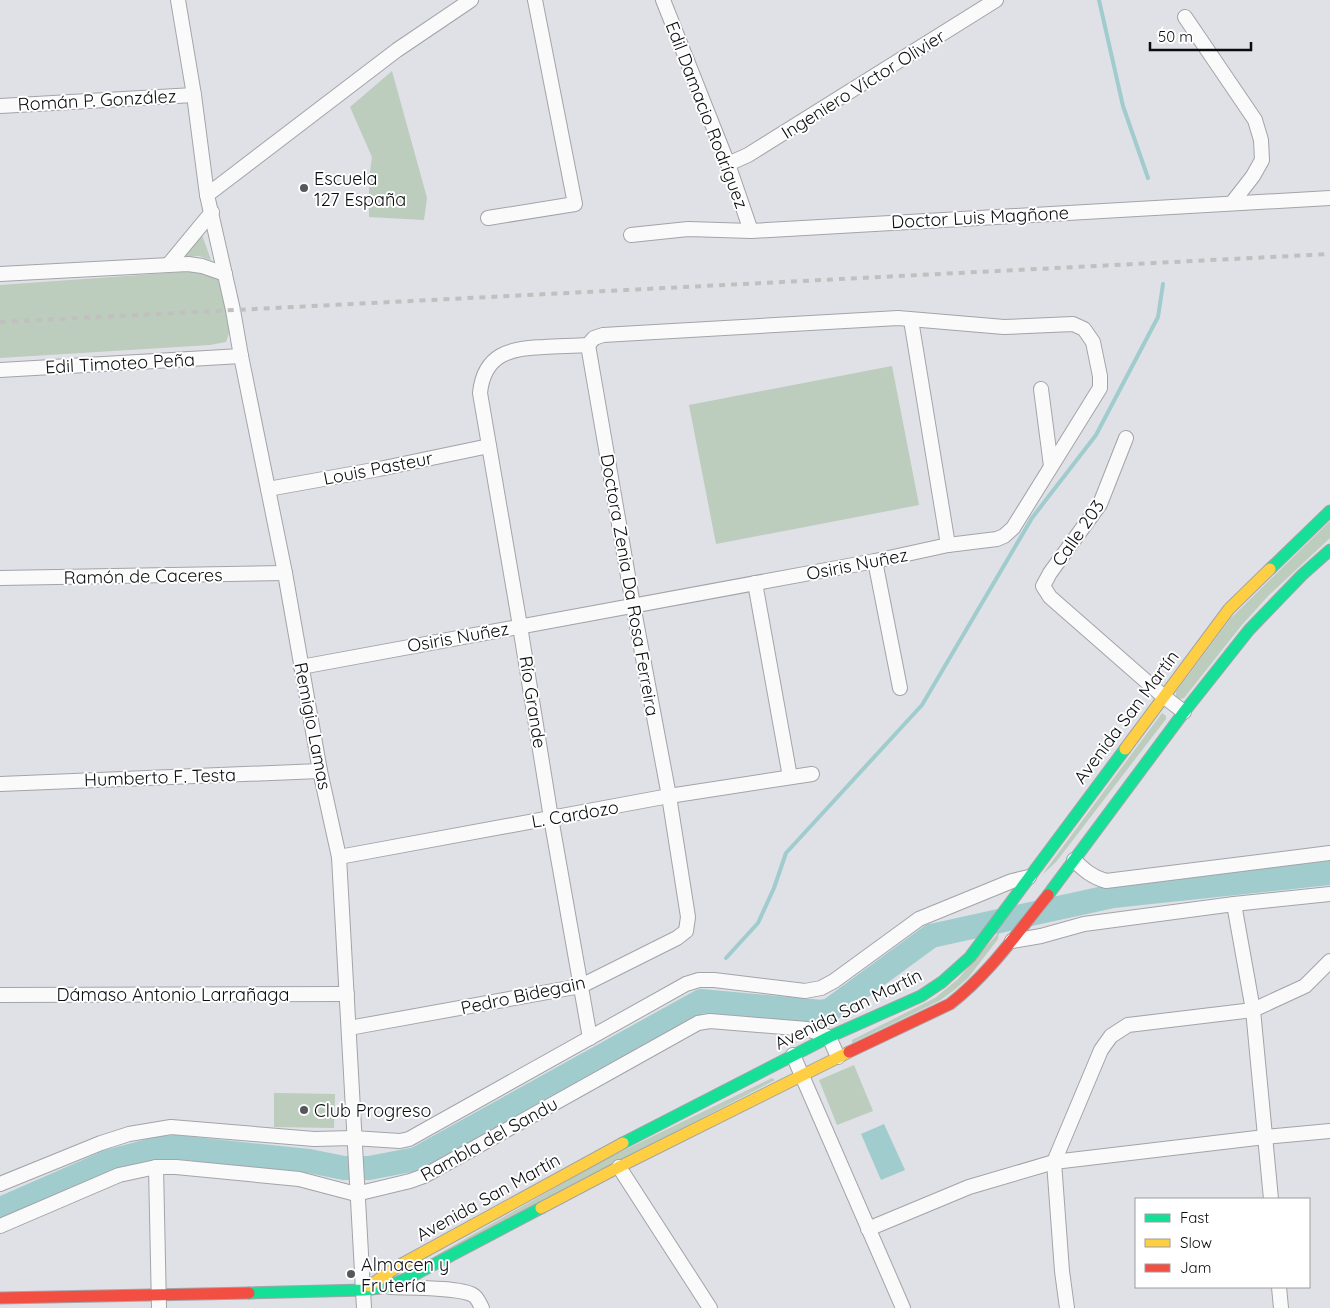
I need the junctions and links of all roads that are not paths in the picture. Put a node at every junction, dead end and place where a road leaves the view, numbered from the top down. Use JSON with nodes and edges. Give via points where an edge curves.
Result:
{"nodes":[{"id":1,"x":178,"y":0,"type":"edge"},
{"id":2,"x":471,"y":0,"type":"edge"},
{"id":3,"x":535,"y":0,"type":"edge"},
{"id":4,"x":663,"y":0,"type":"edge"},
{"id":5,"x":996,"y":0,"type":"edge"},
{"id":6,"x":1185,"y":17,"type":"dead end"},
{"id":7,"x":194,"y":95,"type":"junction"},
{"id":8,"x":0,"y":106,"type":"edge"},
{"id":9,"x":728,"y":164,"type":"junction"},
{"id":10,"x":207,"y":195,"type":"junction"},
{"id":11,"x":1330,"y":198,"type":"edge"},
{"id":12,"x":1232,"y":203,"type":"junction"},
{"id":13,"x":212,"y":212,"type":"junction"},
{"id":14,"x":488,"y":218,"type":"dead end"},
{"id":15,"x":751,"y":231,"type":"junction"},
{"id":16,"x":631,"y":235,"type":"dead end"},
{"id":17,"x":169,"y":264,"type":"junction"},
{"id":18,"x":0,"y":274,"type":"edge"},
{"id":19,"x":226,"y":274,"type":"junction"},
{"id":20,"x":911,"y":320,"type":"junction"},
{"id":21,"x":588,"y":345,"type":"junction"},
{"id":22,"x":241,"y":356,"type":"junction"},
{"id":23,"x":0,"y":370,"type":"edge"},
{"id":24,"x":1041,"y":389,"type":"dead end"},
{"id":25,"x":1126,"y":438,"type":"dead end"},
{"id":26,"x":489,"y":446,"type":"junction"},
{"id":27,"x":1050,"y":466,"type":"junction"},
{"id":28,"x":268,"y":489,"type":"junction"},
{"id":29,"x":1330,"y":511,"type":"edge"},
{"id":30,"x":948,"y":546,"type":"junction"},
{"id":31,"x":1330,"y":550,"type":"edge"},
{"id":32,"x":875,"y":561,"type":"junction"},
{"id":33,"x":285,"y":573,"type":"junction"},
{"id":34,"x":0,"y":578,"type":"edge"},
{"id":35,"x":755,"y":583,"type":"junction"},
{"id":36,"x":633,"y":605,"type":"junction"},
{"id":37,"x":520,"y":626,"type":"junction"},
{"id":38,"x":302,"y":666,"type":"junction"},
{"id":39,"x":900,"y":688,"type":"dead end"},
{"id":40,"x":1163,"y":696,"type":"junction"},
{"id":41,"x":1184,"y":712,"type":"junction"},
{"id":42,"x":320,"y":771,"type":"junction"},
{"id":43,"x":812,"y":774,"type":"dead end"},
{"id":44,"x":790,"y":777,"type":"junction"},
{"id":45,"x":0,"y":784,"type":"edge"},
{"id":46,"x":669,"y":796,"type":"junction"},
{"id":47,"x":551,"y":818,"type":"junction"},
{"id":48,"x":1330,"y":853,"type":"edge"},
{"id":49,"x":338,"y":857,"type":"junction"},
{"id":50,"x":1074,"y":860,"type":"junction"},
{"id":51,"x":1027,"y":881,"type":"junction"},
{"id":52,"x":1330,"y":894,"type":"edge"},
{"id":53,"x":1234,"y":904,"type":"junction"},
{"id":54,"x":686,"y":930,"type":"joint"},
{"id":55,"x":1012,"y":941,"type":"junction"},
{"id":56,"x":1330,"y":962,"type":"edge"},
{"id":57,"x":581,"y":986,"type":"junction"},
{"id":58,"x":0,"y":994,"type":"edge"},
{"id":59,"x":347,"y":994,"type":"junction"},
{"id":60,"x":1253,"y":1010,"type":"junction"},
{"id":61,"x":349,"y":1028,"type":"junction"},
{"id":62,"x":829,"y":1037,"type":"junction"},
{"id":63,"x":590,"y":1038,"type":"junction"},
{"id":64,"x":793,"y":1055,"type":"junction"},
{"id":65,"x":838,"y":1057,"type":"junction"},
{"id":66,"x":802,"y":1075,"type":"junction"},
{"id":67,"x":1330,"y":1132,"type":"edge"},
{"id":68,"x":1265,"y":1137,"type":"junction"},
{"id":69,"x":353,"y":1143,"type":"junction"},
{"id":70,"x":1054,"y":1162,"type":"junction"},
{"id":71,"x":156,"y":1167,"type":"junction"},
{"id":72,"x":619,"y":1167,"type":"junction"},
{"id":73,"x":0,"y":1184,"type":"edge"},
{"id":74,"x":356,"y":1190,"type":"junction"},
{"id":75,"x":1271,"y":1198,"type":"edge"},
{"id":76,"x":0,"y":1226,"type":"edge"},
{"id":77,"x":868,"y":1229,"type":"junction"},
{"id":78,"x":387,"y":1287,"type":"junction"},
{"id":79,"x":1279,"y":1288,"type":"edge"},
{"id":80,"x":364,"y":1290,"type":"junction"},
{"id":81,"x":0,"y":1298,"type":"edge"},
{"id":82,"x":158,"y":1302,"type":"edge"},
{"id":83,"x":364,"y":1308,"type":"edge"},
{"id":84,"x":482,"y":1308,"type":"edge"},
{"id":85,"x":710,"y":1308,"type":"edge"},
{"id":86,"x":903,"y":1308,"type":"edge"},
{"id":87,"x":1067,"y":1308,"type":"edge"},
{"id":88,"x":1281,"y":1308,"type":"edge"}],
"edges":[{"from":1,"to":7,"type":"street","name":"Remigio Lamas"},
{"from":2,"to":10,"type":"street","via":[[398,50]]},
{"from":3,"to":14,"type":"street","via":[[575,204]]},
{"from":4,"to":9,"type":"street","name":"Edil Damacio Rodríguez"},
{"from":5,"to":9,"type":"street","name":"Ingeniero Víctor Olivier","via":[[748,155]]},
{"from":6,"to":12,"type":"street","via":[[1255,120],[1261,140],[1262,160]]},
{"from":7,"to":8,"type":"street","name":"Román P. González"},
{"from":7,"to":10,"type":"street","name":"Remigio Lamas"},
{"from":9,"to":15,"type":"street","name":"Edil Damacio Rodríguez"},
{"from":10,"to":13,"type":"street","name":"Remigio Lamas"},
{"from":11,"to":12,"type":"street","name":"Doctor Luis Magñone"},
{"from":12,"to":15,"type":"street","name":"Doctor Luis Magñone"},
{"from":13,"to":17,"type":"street"},
{"from":13,"to":19,"type":"street","name":"Remigio Lamas"},
{"from":15,"to":16,"type":"street","name":"Doctor Luis Magñone","via":[[688,230]]},
{"from":17,"to":18,"type":"street"},
{"from":17,"to":19,"type":"street","via":[[202,266]]},
{"from":19,"to":22,"type":"street","name":"Remigio Lamas"},
{"from":20,"to":21,"type":"street","name":"Osiris Nuñez","via":[[898,318],[603,335]]},
{"from":20,"to":27,"type":"street","name":"Osiris Nuñez","via":[[1004,327],[1072,324],[1084,329],[1093,342],[1100,388]]},
{"from":20,"to":30,"type":"street"},
{"from":21,"to":26,"type":"street","name":"Río Grande","via":[[525,348],[498,357],[481,380],[480,393]]},
{"from":21,"to":36,"type":"street","name":"Doctora Zenia Da Rosa Ferreira"},
{"from":22,"to":23,"type":"street","name":"Edil Timoteo Peña"},
{"from":22,"to":28,"type":"street","name":"Remigio Lamas"},
{"from":24,"to":27,"type":"street"},
{"from":25,"to":40,"type":"street","name":"Calle 203","via":[[1100,504],[1043,586],[1050,597]]},
{"from":26,"to":28,"type":"street","name":"Louis Pasteur"},
{"from":26,"to":37,"type":"street","name":"Río Grande"},
{"from":27,"to":30,"type":"street","name":"Osiris Nuñez","via":[[1013,528],[1004,536]]},
{"from":28,"to":33,"type":"street","name":"Remigio Lamas"},
{"from":29,"to":40,"type":"street","name":"Avenida San Martín","via":[[1229,609]]},
{"from":30,"to":32,"type":"street","name":"Osiris Nuñez"},
{"from":31,"to":41,"type":"street","name":"Avenida San Martín","via":[[1249,630]]},
{"from":32,"to":35,"type":"street","name":"Osiris Nuñez"},
{"from":32,"to":39,"type":"street"},
{"from":33,"to":34,"type":"street","name":"Ramón de Caceres"},
{"from":33,"to":38,"type":"street","name":"Remigio Lamas"},
{"from":35,"to":36,"type":"street","name":"Osiris Nuñez"},
{"from":35,"to":44,"type":"street"},
{"from":36,"to":37,"type":"street","name":"Osiris Nuñez"},
{"from":36,"to":46,"type":"street","name":"Doctora Zenia Da Rosa Ferreira"},
{"from":37,"to":38,"type":"street","name":"Osiris Nuñez"},
{"from":37,"to":47,"type":"street","name":"Río Grande"},
{"from":38,"to":42,"type":"street","name":"Remigio Lamas"},
{"from":40,"to":41,"type":"street"},
{"from":40,"to":51,"type":"street","name":"Avenida San Martín"},
{"from":41,"to":50,"type":"street","name":"Avenida San Martín"},
{"from":42,"to":45,"type":"street","name":"Humberto F. Testa"},
{"from":42,"to":49,"type":"street","name":"Remigio Lamas"},
{"from":43,"to":44,"type":"street","name":"L. Cardozo"},
{"from":44,"to":46,"type":"street","name":"L. Cardozo"},
{"from":46,"to":47,"type":"street","name":"L. Cardozo"},
{"from":46,"to":54,"type":"street","name":"Doctora Zenia Da Rosa Ferreira","via":[[688,916]]},
{"from":47,"to":49,"type":"street","name":"L. Cardozo"},
{"from":47,"to":57,"type":"street","name":"Río Grande"},
{"from":48,"to":50,"type":"street","via":[[1106,881],[1096,878]]},
{"from":49,"to":59,"type":"street","name":"Remigio Lamas"},
{"from":50,"to":55,"type":"street","name":"Avenida San Martín"},
{"from":51,"to":62,"type":"street","name":"Avenida San Martín","via":[[970,957],[935,986],[921,996]]},
{"from":51,"to":63,"type":"street","via":[[1012,881],[919,919],[820,988],[805,991],[699,980],[686,984]]},
{"from":52,"to":53,"type":"street"},
{"from":53,"to":55,"type":"street","via":[[1084,924]]},
{"from":53,"to":60,"type":"street"},
{"from":54,"to":57,"type":"street","name":"Pedro Bidegain","via":[[677,938]]},
{"from":55,"to":65,"type":"street","name":"Avenida San Martín","via":[[976,982],[950,1004]]},
{"from":56,"to":60,"type":"street","via":[[1305,986]]},
{"from":57,"to":61,"type":"street","name":"Pedro Bidegain"},
{"from":57,"to":63,"type":"street","name":"Río Grande"},
{"from":58,"to":59,"type":"street","name":"Dámaso Antonio Larrañaga"},
{"from":59,"to":61,"type":"street","name":"Remigio Lamas"},
{"from":60,"to":68,"type":"street"},
{"from":60,"to":70,"type":"street","via":[[1128,1025],[1111,1036],[1101,1050]]},
{"from":61,"to":69,"type":"street","name":"Remigio Lamas"},
{"from":62,"to":64,"type":"street","name":"Avenida San Martín"},
{"from":62,"to":65,"type":"street"},
{"from":62,"to":74,"type":"street","name":"Rambla del Sandu","via":[[807,1029],[710,1021],[698,1023],[424,1176]]},
{"from":63,"to":69,"type":"street","via":[[409,1139]]},
{"from":64,"to":66,"type":"street"},
{"from":64,"to":80,"type":"street","name":"Avenida San Martín","via":[[609,1150],[400,1265]]},
{"from":65,"to":66,"type":"street","name":"Avenida San Martín"},
{"from":66,"to":72,"type":"street","name":"Avenida San Martín"},
{"from":66,"to":77,"type":"street"},
{"from":67,"to":68,"type":"street"},
{"from":68,"to":70,"type":"street"},
{"from":68,"to":75,"type":"street"},
{"from":69,"to":73,"type":"street","via":[[171,1127],[101,1143]]},
{"from":69,"to":74,"type":"street","name":"Remigio Lamas"},
{"from":70,"to":77,"type":"street","via":[[969,1187]]},
{"from":70,"to":87,"type":"street"},
{"from":71,"to":74,"type":"street","name":"Rambla del Sandu","via":[[299,1179]]},
{"from":71,"to":76,"type":"street","name":"Rambla del Sandu","via":[[119,1175]]},
{"from":71,"to":82,"type":"street"},
{"from":72,"to":78,"type":"street","name":"Avenida San Martín"},
{"from":72,"to":85,"type":"street"},
{"from":74,"to":80,"type":"street","name":"Remigio Lamas"},
{"from":77,"to":86,"type":"street"},
{"from":78,"to":80,"type":"street","name":"Avenida San Martín"},
{"from":78,"to":84,"type":"street","via":[[437,1288],[470,1294],[477,1298]]},
{"from":79,"to":88,"type":"street"},
{"from":80,"to":82,"type":"street","name":"Avenida San Martín"},
{"from":80,"to":83,"type":"street","name":"Remigio Lamas"},
{"from":81,"to":82,"type":"street","name":"Avenida San Martín"}]}
